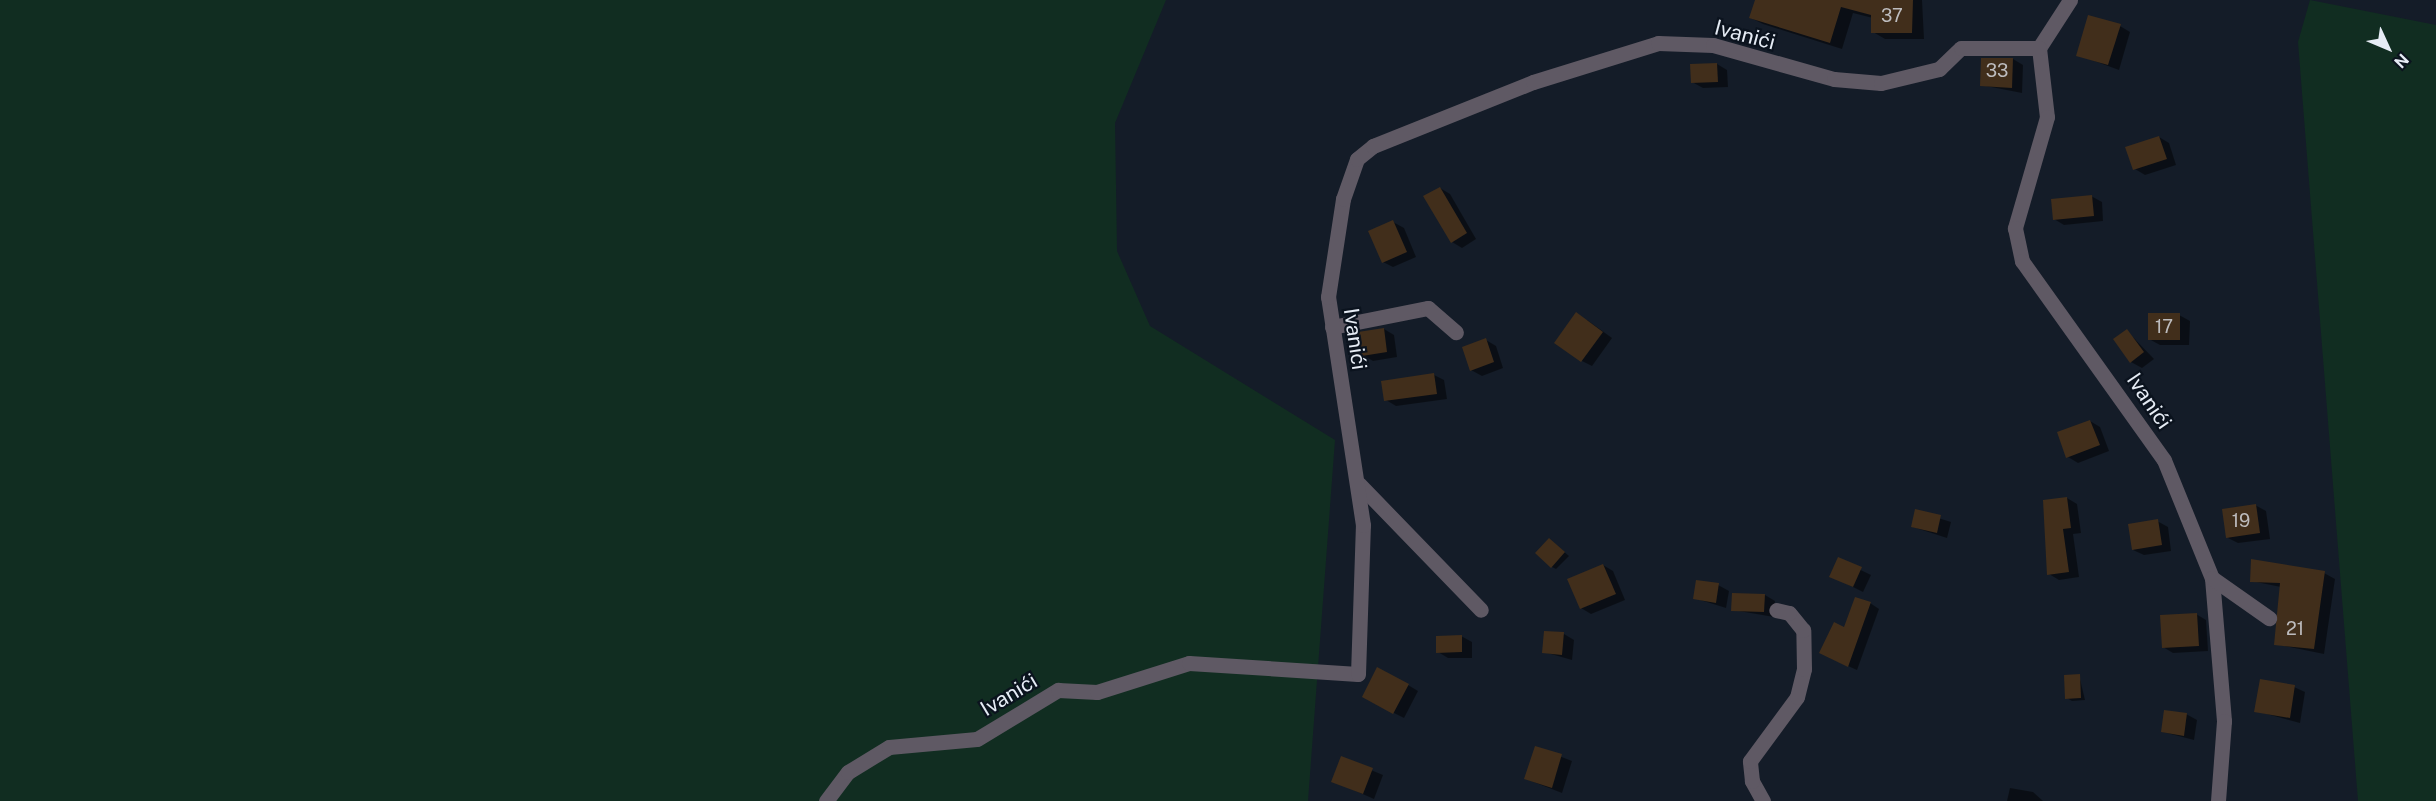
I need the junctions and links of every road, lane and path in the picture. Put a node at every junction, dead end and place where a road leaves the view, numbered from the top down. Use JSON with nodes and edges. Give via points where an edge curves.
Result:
{"nodes":[{"id":1,"x":2070,"y":0,"type":"edge"},
{"id":2,"x":2039,"y":48,"type":"junction"},
{"id":3,"x":1332,"y":327,"type":"junction"},
{"id":4,"x":1456,"y":332,"type":"dead end"},
{"id":5,"x":1359,"y":484,"type":"junction"},
{"id":6,"x":2212,"y":578,"type":"junction"},
{"id":7,"x":1481,"y":610,"type":"dead end"},
{"id":8,"x":1776,"y":610,"type":"dead end"},
{"id":9,"x":2269,"y":618,"type":"dead end"},
{"id":10,"x":826,"y":801,"type":"edge"},
{"id":11,"x":1763,"y":801,"type":"edge"},
{"id":12,"x":2218,"y":801,"type":"edge"}],
"edges":[{"from":1,"to":2,"type":"street"},
{"from":2,"to":3,"type":"street","name":"Ivanići","via":[[1961,48],[1939,69],[1881,83],[1834,79],[1713,45],[1658,43],[1533,82],[1373,146],[1357,159],[1343,199],[1328,297]]},
{"from":2,"to":6,"type":"street","name":"Ivanići","via":[[2049,102],[2017,218],[2022,261],[2164,460]]},
{"from":3,"to":4,"type":"street","via":[[1428,308]]},
{"from":3,"to":5,"type":"street","name":"Ivanići"},
{"from":5,"to":7,"type":"street"},
{"from":5,"to":10,"type":"street","name":"Ivanići","via":[[1364,580],[1358,674],[1272,673],[1189,663],[1097,692],[1058,690],[977,739],[889,747],[848,772]]},
{"from":6,"to":9,"type":"street"},
{"from":6,"to":12,"type":"street","name":"Ivanići","via":[[2224,721]]},
{"from":8,"to":11,"type":"street","via":[[1789,613],[1803,630],[1804,669],[1797,697],[1750,761],[1752,781]]}]}
